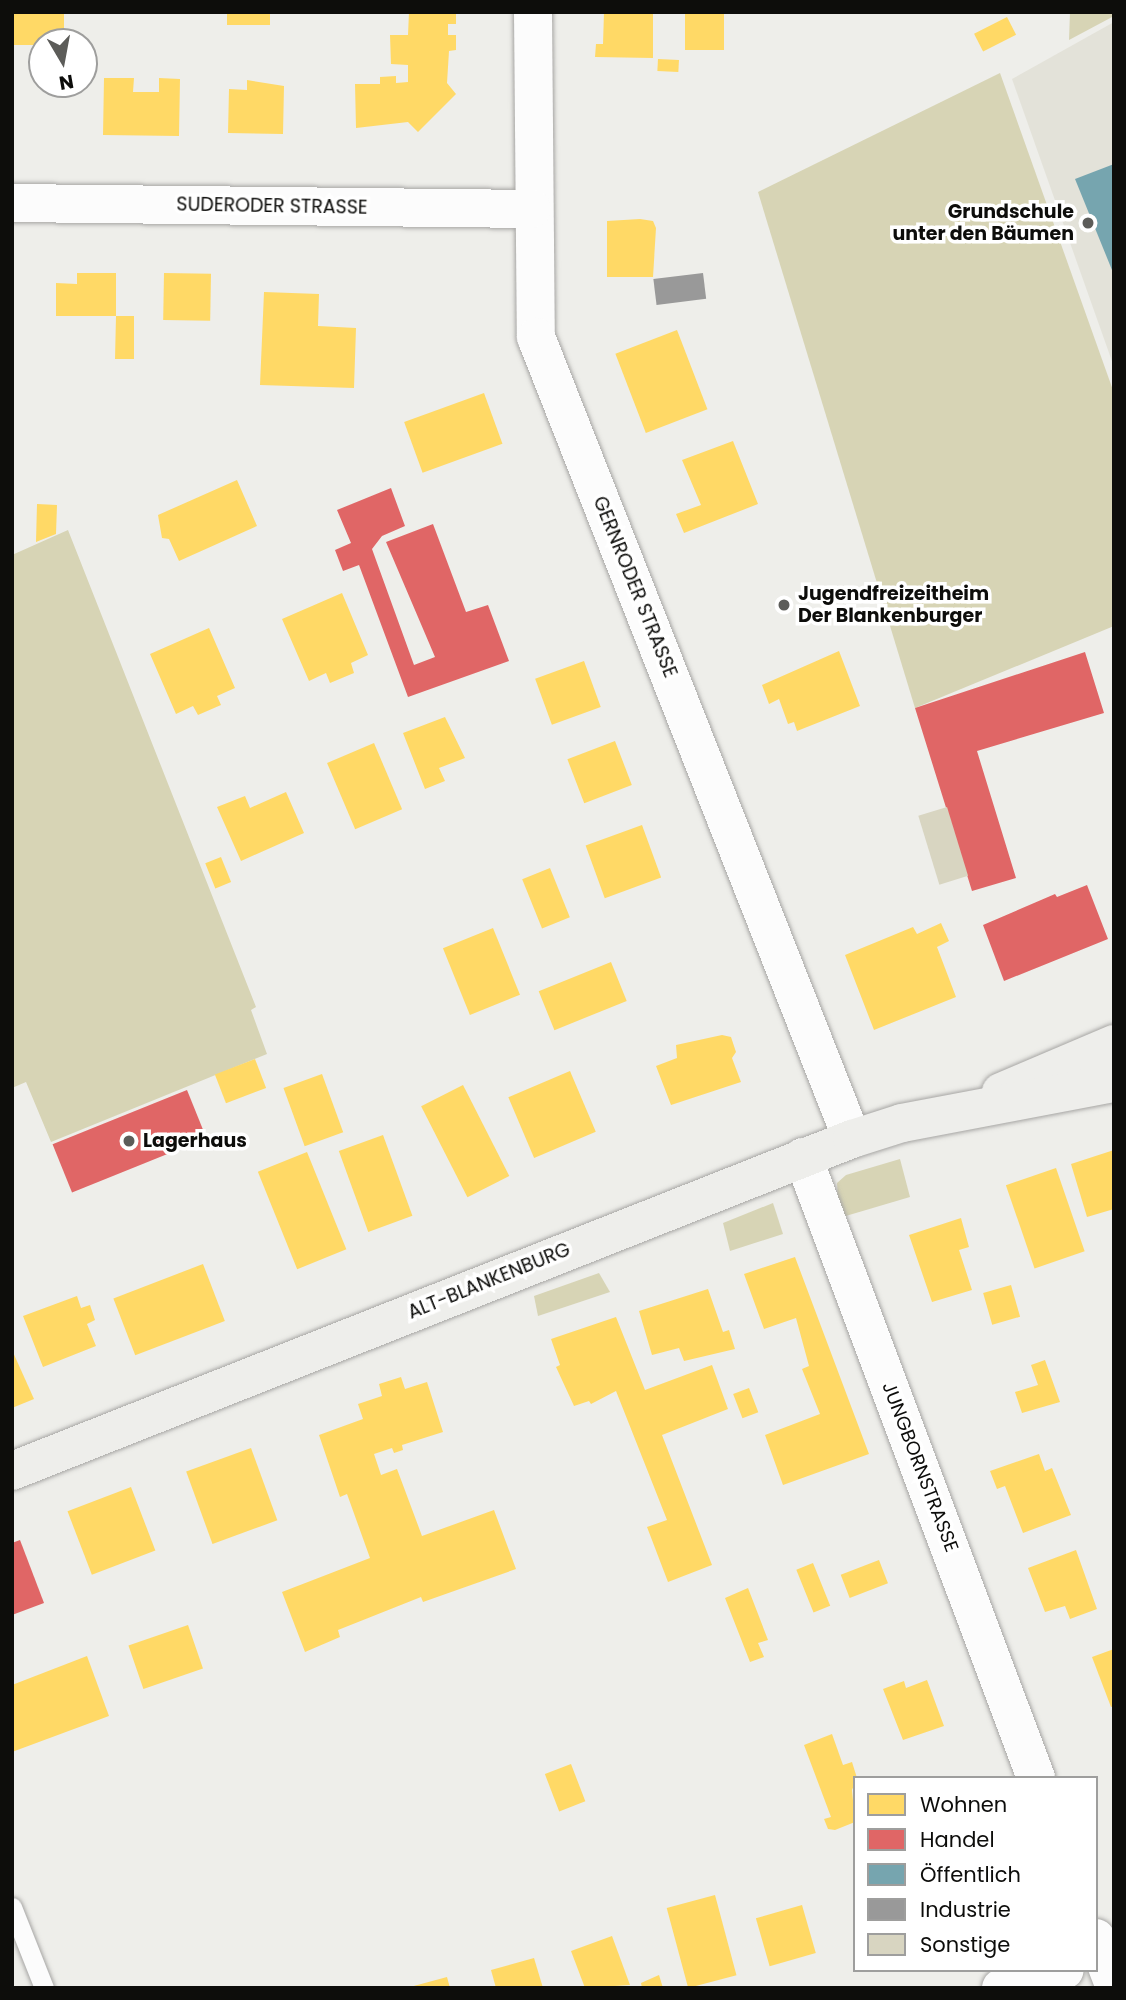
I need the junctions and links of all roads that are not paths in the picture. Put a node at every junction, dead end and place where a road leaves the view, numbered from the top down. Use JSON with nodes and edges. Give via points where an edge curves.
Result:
{"nodes":[{"id":1,"x":533,"y":12,"type":"edge"},
{"id":2,"x":12,"y":203,"type":"edge"},
{"id":3,"x":532,"y":209,"type":"junction"},
{"id":4,"x":1114,"y":1044,"type":"edge"},
{"id":5,"x":1114,"y":1083,"type":"edge"},
{"id":6,"x":971,"y":1108,"type":"junction"},
{"id":7,"x":852,"y":1139,"type":"junction"},
{"id":8,"x":803,"y":1157,"type":"junction"},
{"id":9,"x":12,"y":1471,"type":"edge"},
{"id":10,"x":1035,"y":1776,"type":"edge"},
{"id":11,"x":12,"y":1907,"type":"edge"},
{"id":12,"x":1058,"y":1972,"type":"edge"},
{"id":13,"x":44,"y":1988,"type":"edge"},
{"id":14,"x":1001,"y":1988,"type":"edge"}],
"edges":[{"from":1,"to":3,"type":"street","name":"GERNRODER STRASSE"},
{"from":2,"to":3,"type":"street","name":"SUDERODER STRASSE"},
{"from":3,"to":7,"type":"street","name":"GERNRODER STRASSE","via":[[536,337]]},
{"from":4,"to":6,"type":"main road","name":"ALT-BLANKENBURG","via":[[1024,1079]]},
{"from":5,"to":6,"type":"main road","name":"ALT-BLANKENBURG","via":[[1016,1105]]},
{"from":6,"to":7,"type":"main road","name":"ALT-BLANKENBURG"},
{"from":7,"to":8,"type":"main road","name":"ALT-BLANKENBURG"},
{"from":8,"to":9,"type":"main road","name":"ALT-BLANKENBURG"},
{"from":8,"to":10,"type":"street","name":"JUNGBORNSTRASSE"},
{"from":11,"to":13,"type":"lane"},
{"from":12,"to":14,"type":"street"}]}
